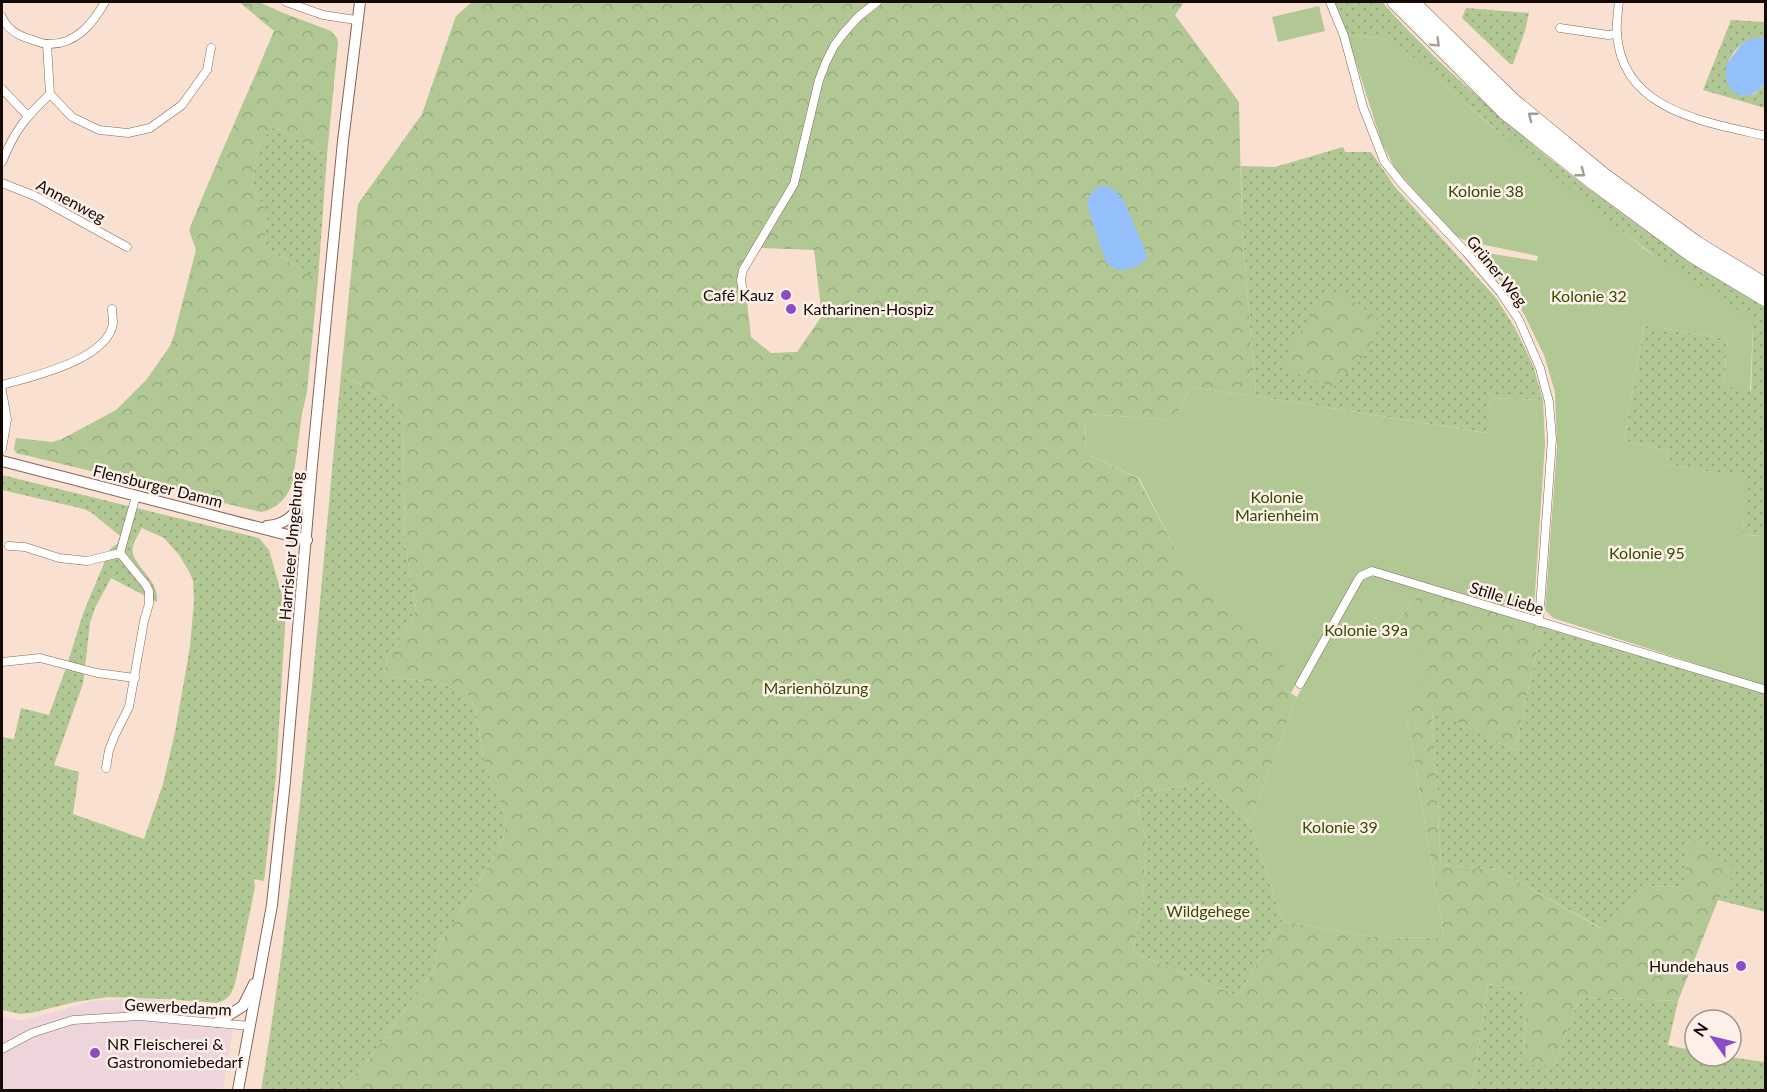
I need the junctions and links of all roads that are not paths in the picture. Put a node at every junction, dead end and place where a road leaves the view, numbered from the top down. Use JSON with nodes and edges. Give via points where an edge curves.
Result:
{"nodes":[{"id":1,"x":105,"y":2,"type":"edge"},
{"id":2,"x":286,"y":2,"type":"edge"},
{"id":3,"x":360,"y":2,"type":"edge"},
{"id":4,"x":877,"y":2,"type":"edge"},
{"id":5,"x":1330,"y":2,"type":"edge"},
{"id":6,"x":1395,"y":2,"type":"edge"},
{"id":7,"x":1412,"y":2,"type":"edge"},
{"id":8,"x":1619,"y":2,"type":"edge"},
{"id":9,"x":2,"y":17,"type":"edge"},
{"id":10,"x":356,"y":21,"type":"junction"},
{"id":11,"x":1560,"y":28,"type":"dead end"},
{"id":12,"x":1617,"y":34,"type":"junction"},
{"id":13,"x":47,"y":44,"type":"junction"},
{"id":14,"x":211,"y":48,"type":"dead end"},
{"id":15,"x":2,"y":89,"type":"edge"},
{"id":16,"x":50,"y":94,"type":"junction"},
{"id":17,"x":27,"y":115,"type":"junction"},
{"id":18,"x":1766,"y":136,"type":"edge"},
{"id":19,"x":2,"y":162,"type":"edge"},
{"id":20,"x":2,"y":183,"type":"edge"},
{"id":21,"x":127,"y":247,"type":"dead end"},
{"id":22,"x":1766,"y":286,"type":"edge"},
{"id":23,"x":744,"y":297,"type":"dead end"},
{"id":24,"x":1766,"y":299,"type":"edge"},
{"id":25,"x":112,"y":309,"type":"dead end"},
{"id":26,"x":2,"y":385,"type":"edge"},
{"id":27,"x":2,"y":391,"type":"edge"},
{"id":28,"x":316,"y":426,"type":"junction"},
{"id":29,"x":2,"y":449,"type":"edge"},
{"id":30,"x":2,"y":461,"type":"edge"},
{"id":31,"x":136,"y":496,"type":"junction"},
{"id":32,"x":258,"y":526,"type":"junction"},
{"id":33,"x":307,"y":540,"type":"junction"},
{"id":34,"x":9,"y":546,"type":"dead end"},
{"id":35,"x":120,"y":553,"type":"junction"},
{"id":36,"x":1539,"y":622,"type":"junction"},
{"id":37,"x":2,"y":662,"type":"edge"},
{"id":38,"x":135,"y":678,"type":"junction"},
{"id":39,"x":1300,"y":684,"type":"dead end"},
{"id":40,"x":1766,"y":690,"type":"edge"},
{"id":41,"x":106,"y":768,"type":"dead end"},
{"id":42,"x":258,"y":975,"type":"junction"},
{"id":43,"x":218,"y":1022,"type":"junction"},
{"id":44,"x":250,"y":1026,"type":"junction"},
{"id":45,"x":2,"y":1048,"type":"edge"},
{"id":46,"x":238,"y":1090,"type":"edge"}],
"edges":[{"from":1,"to":13,"type":"street","via":[[94,21],[78,36]]},
{"from":2,"to":10,"type":"street"},
{"from":3,"to":10,"type":"main road","name":"Harrisleer Umgehung"},
{"from":4,"to":23,"type":"street","via":[[843,34],[826,62],[794,184],[743,270]]},
{"from":5,"to":36,"type":"street","name":"Grüner Weg","via":[[1384,161],[1501,293],[1519,321],[1540,368],[1549,402],[1552,439]]},
{"from":6,"to":24,"type":"highway","one_way":true,"via":[[1504,111],[1692,254]]},
{"from":22,"to":7,"type":"highway","one_way":true,"via":[[1697,244],[1594,167],[1513,101]]},
{"from":8,"to":12,"type":"street"},
{"from":9,"to":13,"type":"street","via":[[19,36]]},
{"from":10,"to":28,"type":"main road","name":"Harrisleer Umgehung"},
{"from":11,"to":12,"type":"street"},
{"from":12,"to":18,"type":"street","via":[[1622,61],[1638,86],[1654,100],[1690,116]]},
{"from":13,"to":16,"type":"street"},
{"from":14,"to":16,"type":"street","via":[[207,70],[182,105],[150,128],[128,133],[99,130],[72,117]]},
{"from":15,"to":17,"type":"street"},
{"from":16,"to":17,"type":"street"},
{"from":17,"to":19,"type":"street"},
{"from":20,"to":21,"type":"street","name":"Annenweg","via":[[35,196]]},
{"from":25,"to":26,"type":"street","via":[[113,324],[107,338],[91,354]]},
{"from":27,"to":29,"type":"street","via":[[7,419]]},
{"from":28,"to":32,"type":"main road","via":[[308,450],[301,504],[285,522]]},
{"from":28,"to":33,"type":"main road","name":"Harrisleer Umgehung"},
{"from":30,"to":31,"type":"main road","name":"Flensburger Damm"},
{"from":31,"to":32,"type":"main road","name":"Flensburger Damm"},
{"from":31,"to":35,"type":"street"},
{"from":32,"to":33,"type":"main road","name":"Flensburger Damm"},
{"from":33,"to":42,"type":"main road","name":"Harrisleer Umgehung","via":[[273,905]]},
{"from":34,"to":35,"type":"street","via":[[87,561]]},
{"from":35,"to":38,"type":"street","via":[[149,591]]},
{"from":36,"to":39,"type":"street","name":"Stille Liebe","via":[[1372,571],[1358,580]]},
{"from":36,"to":40,"type":"street","name":"Stille Liebe"},
{"from":37,"to":38,"type":"street","via":[[40,658],[97,674]]},
{"from":38,"to":41,"type":"street","via":[[129,707],[115,735]]},
{"from":42,"to":43,"type":"main road","via":[[243,1006]]},
{"from":42,"to":44,"type":"main road","name":"Harrisleer Umgehung"},
{"from":43,"to":44,"type":"street","name":"Gewerbedamm"},
{"from":43,"to":45,"type":"street","name":"Gewerbedamm","via":[[139,1016],[73,1020]]},
{"from":44,"to":46,"type":"main road","name":"Harrisleer Umgehung"}]}
